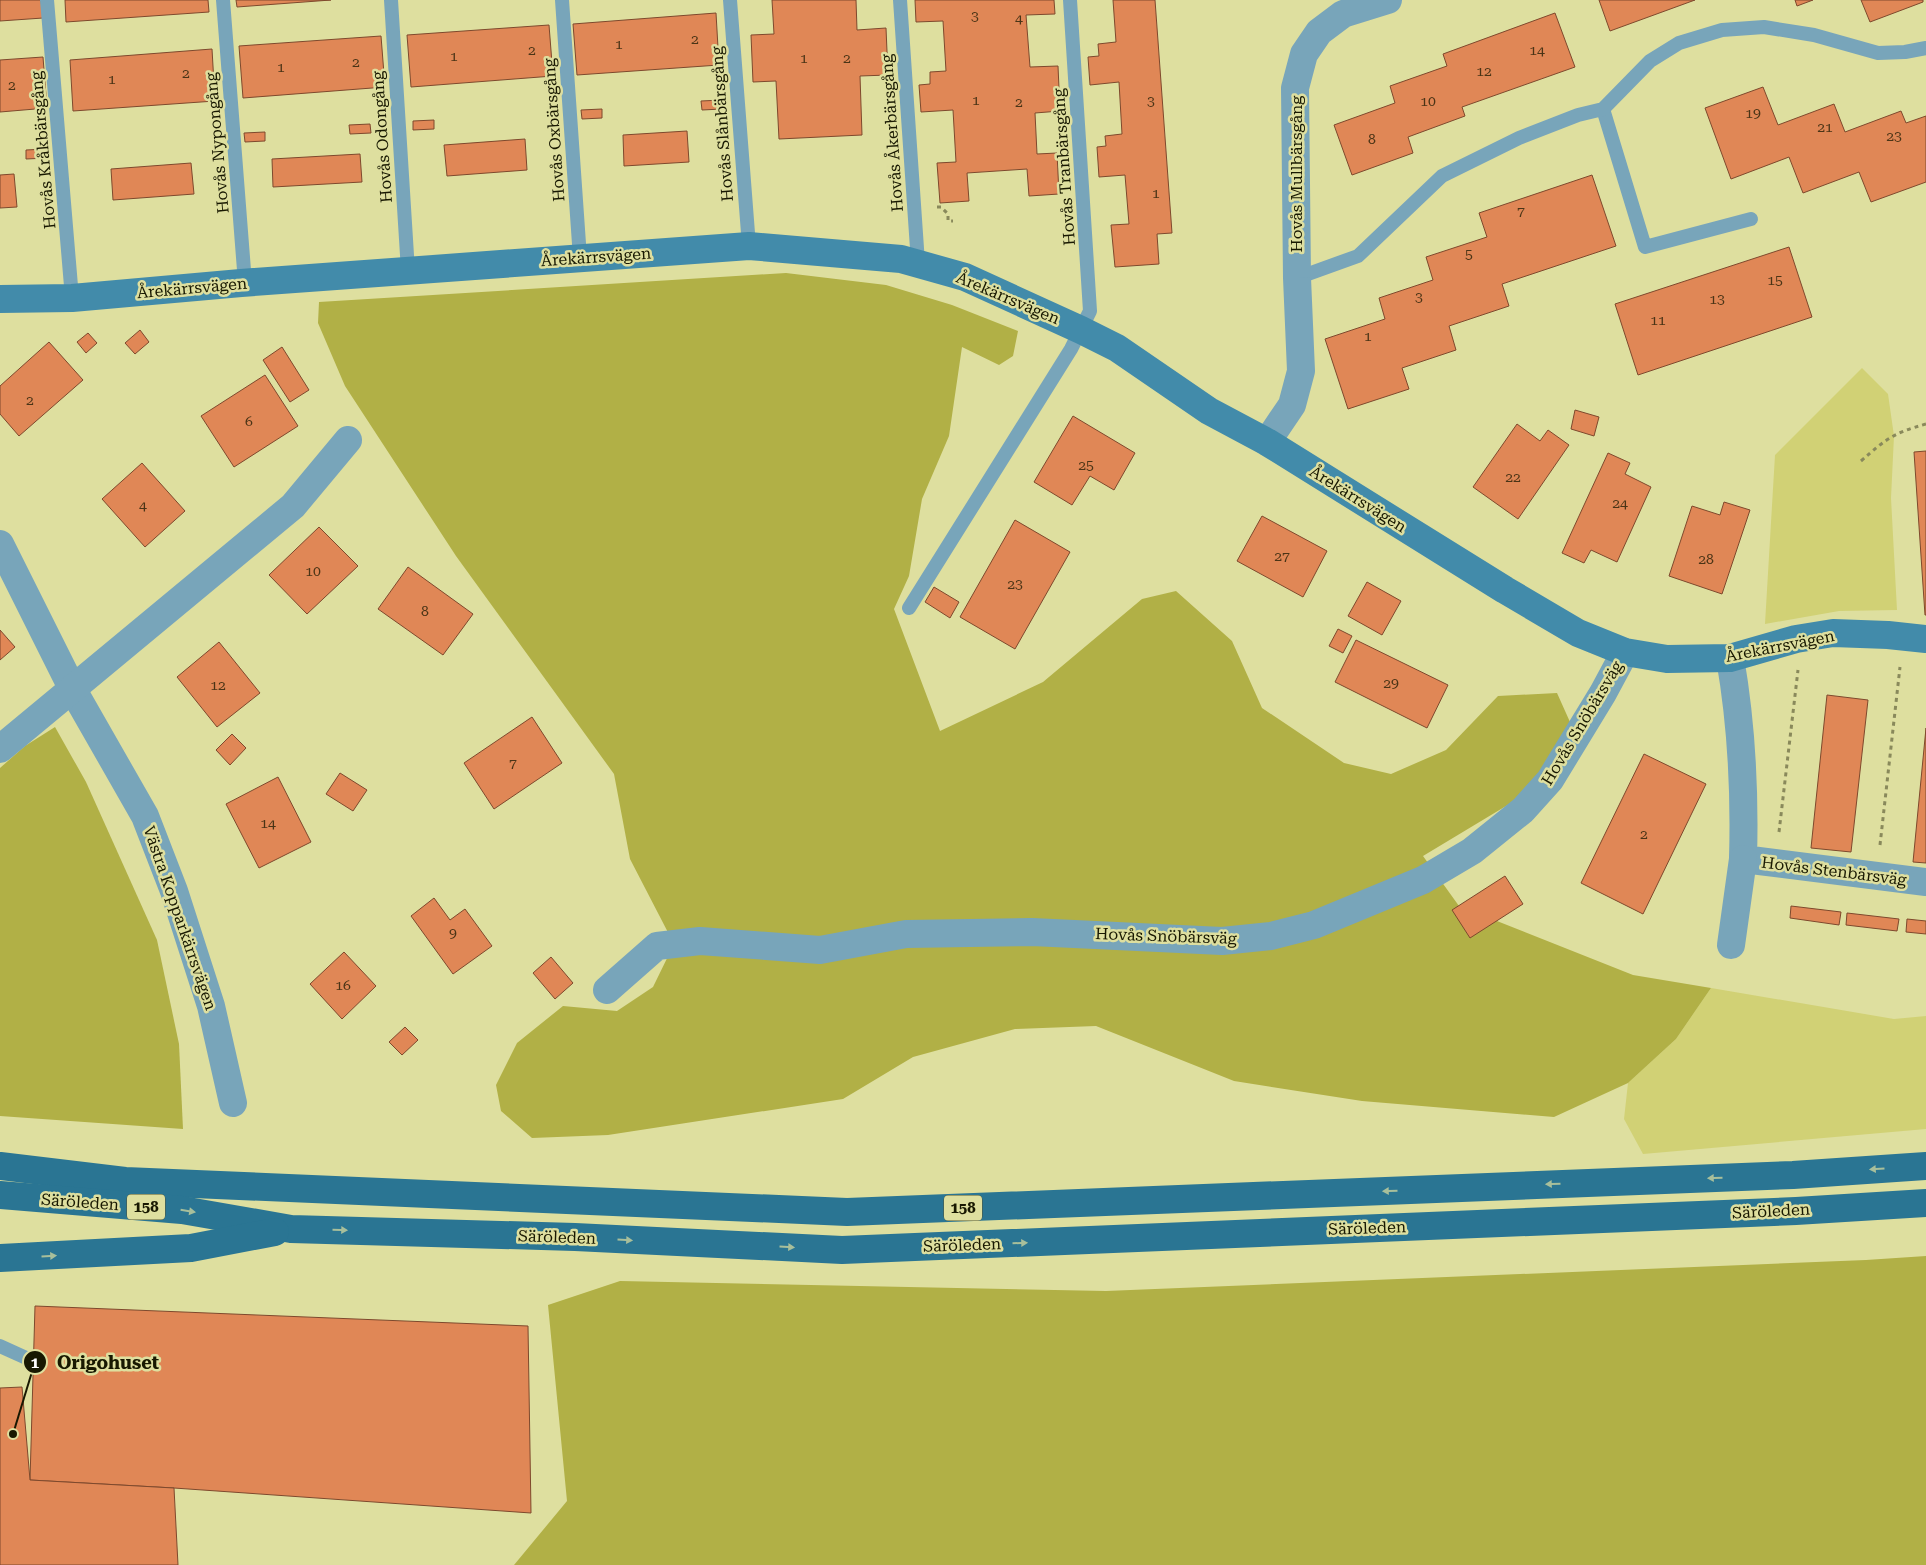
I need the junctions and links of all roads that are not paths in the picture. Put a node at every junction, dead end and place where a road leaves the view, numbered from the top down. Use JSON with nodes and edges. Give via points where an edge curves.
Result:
{"nodes":[{"id":1,"x":47,"y":0,"type":"edge"},
{"id":2,"x":223,"y":0,"type":"edge"},
{"id":3,"x":391,"y":0,"type":"edge"},
{"id":4,"x":562,"y":0,"type":"edge"},
{"id":5,"x":730,"y":0,"type":"edge"},
{"id":6,"x":900,"y":0,"type":"edge"},
{"id":7,"x":1070,"y":0,"type":"edge"},
{"id":8,"x":1388,"y":0,"type":"edge"},
{"id":9,"x":1926,"y":48,"type":"edge"},
{"id":10,"x":1603,"y":109,"type":"junction"},
{"id":11,"x":1751,"y":218,"type":"dead end"},
{"id":12,"x":749,"y":246,"type":"junction"},
{"id":13,"x":580,"y":258,"type":"junction"},
{"id":14,"x":918,"y":263,"type":"junction"},
{"id":15,"x":408,"y":271,"type":"junction"},
{"id":16,"x":1297,"y":278,"type":"junction"},
{"id":17,"x":245,"y":283,"type":"junction"},
{"id":18,"x":72,"y":298,"type":"junction"},
{"id":19,"x":0,"y":299,"type":"edge"},
{"id":20,"x":1081,"y":330,"type":"junction"},
{"id":21,"x":348,"y":440,"type":"dead end"},
{"id":22,"x":1267,"y":442,"type":"junction"},
{"id":23,"x":0,"y":544,"type":"edge"},
{"id":24,"x":909,"y":608,"type":"dead end"},
{"id":25,"x":1917,"y":638,"type":"edge"},
{"id":26,"x":1624,"y":652,"type":"junction"},
{"id":27,"x":1730,"y":658,"type":"junction"},
{"id":28,"x":73,"y":690,"type":"junction"},
{"id":29,"x":0,"y":749,"type":"edge"},
{"id":30,"x":1742,"y":859,"type":"junction"},
{"id":31,"x":1926,"y":882,"type":"edge"},
{"id":32,"x":1731,"y":945,"type":"dead end"},
{"id":33,"x":607,"y":990,"type":"dead end"},
{"id":34,"x":233,"y":1103,"type":"dead end"},
{"id":35,"x":0,"y":1166,"type":"edge"},
{"id":36,"x":1926,"y":1166,"type":"edge"},
{"id":37,"x":0,"y":1195,"type":"edge"},
{"id":38,"x":1926,"y":1203,"type":"edge"},
{"id":39,"x":291,"y":1229,"type":"junction"},
{"id":40,"x":0,"y":1258,"type":"edge"},
{"id":41,"x":0,"y":1346,"type":"edge"},
{"id":42,"x":33,"y":1360,"type":"dead end"}],
"edges":[{"from":1,"to":18,"type":"lane","name":"Hovås Kråkbärsgång"},
{"from":2,"to":17,"type":"lane","name":"Hovås Nypongång"},
{"from":3,"to":15,"type":"lane","name":"Hovås Odongång"},
{"from":4,"to":13,"type":"lane","name":"Hovås Oxbärsgång"},
{"from":5,"to":12,"type":"lane","name":"Hovås Slånbärsgång"},
{"from":6,"to":14,"type":"lane","name":"Hovås Åkerbärsgång"},
{"from":7,"to":20,"type":"lane","name":"Hovås Tranbärsgång","via":[[1090,311]]},
{"from":8,"to":16,"type":"street","name":"Hovås Mullbärsgång","via":[[1343,14],[1319,32],[1304,54],[1295,88]]},
{"from":9,"to":10,"type":"lane","via":[[1878,53],[1814,35],[1764,27],[1722,30],[1679,43],[1650,61]]},
{"from":10,"to":11,"type":"lane","via":[[1645,247]]},
{"from":10,"to":16,"type":"lane","name":"Hovås Mullbärsgång","via":[[1519,138],[1442,176],[1358,256]]},
{"from":12,"to":13,"type":"street","name":"Årekärrsvägen"},
{"from":12,"to":14,"type":"street","name":"Årekärrsvägen"},
{"from":13,"to":15,"type":"street","name":"Årekärrsvägen"},
{"from":14,"to":20,"type":"street","name":"Årekärrsvägen","via":[[965,277]]},
{"from":15,"to":17,"type":"street","name":"Årekärrsvägen"},
{"from":16,"to":22,"type":"street","name":"Hovås Mullbärsgång","via":[[1301,371],[1292,406]]},
{"from":17,"to":18,"type":"street","name":"Årekärrsvägen"},
{"from":18,"to":19,"type":"street","name":"Årekärrsvägen"},
{"from":20,"to":22,"type":"street","name":"Årekärrsvägen","via":[[1117,348],[1208,411]]},
{"from":20,"to":24,"type":"lane","name":"Hovås Tranbärsgång"},
{"from":21,"to":28,"type":"street","via":[[293,506]]},
{"from":22,"to":26,"type":"street","name":"Årekärrsvägen","via":[[1562,624]]},
{"from":23,"to":28,"type":"street","name":"Västra Kopparkärrsvägen"},
{"from":25,"to":27,"type":"street","name":"Årekärrsvägen","via":[[1833,633]]},
{"from":26,"to":27,"type":"street","name":"Årekärrsvägen","via":[[1667,660]]},
{"from":26,"to":33,"type":"street","name":"Hovås Snöbärsväg","via":[[1550,780],[1523,810],[1472,851],[1422,880],[1314,925],[1271,936],[1222,941],[1032,932],[906,934],[820,950],[700,941],[657,946]]},
{"from":27,"to":30,"type":"street","name":"Hovås Stenbärsväg","via":[[1741,730]]},
{"from":28,"to":29,"type":"street"},
{"from":28,"to":34,"type":"street","name":"Västra Kopparkärrsvägen","via":[[145,816],[174,891],[211,1006]]},
{"from":30,"to":31,"type":"street","name":"Hovås Stenbärsväg"},
{"from":30,"to":32,"type":"street","name":"Hovås Stenbärsväg"},
{"from":36,"to":35,"type":"main road","name":"Säröleden","number":"158","one_way":true,"via":[[1783,1175],[847,1212],[125,1181]]},
{"from":37,"to":39,"type":"main road","name":"Säröleden","number":"158","one_way":true,"via":[[182,1210]]},
{"from":39,"to":38,"type":"main road","name":"Säröleden","number":"158","one_way":true,"via":[[575,1237],[842,1250]]},
{"from":40,"to":39,"type":"main road","one_way":true,"via":[[191,1248]]},
{"from":41,"to":42,"type":"lane"}]}
